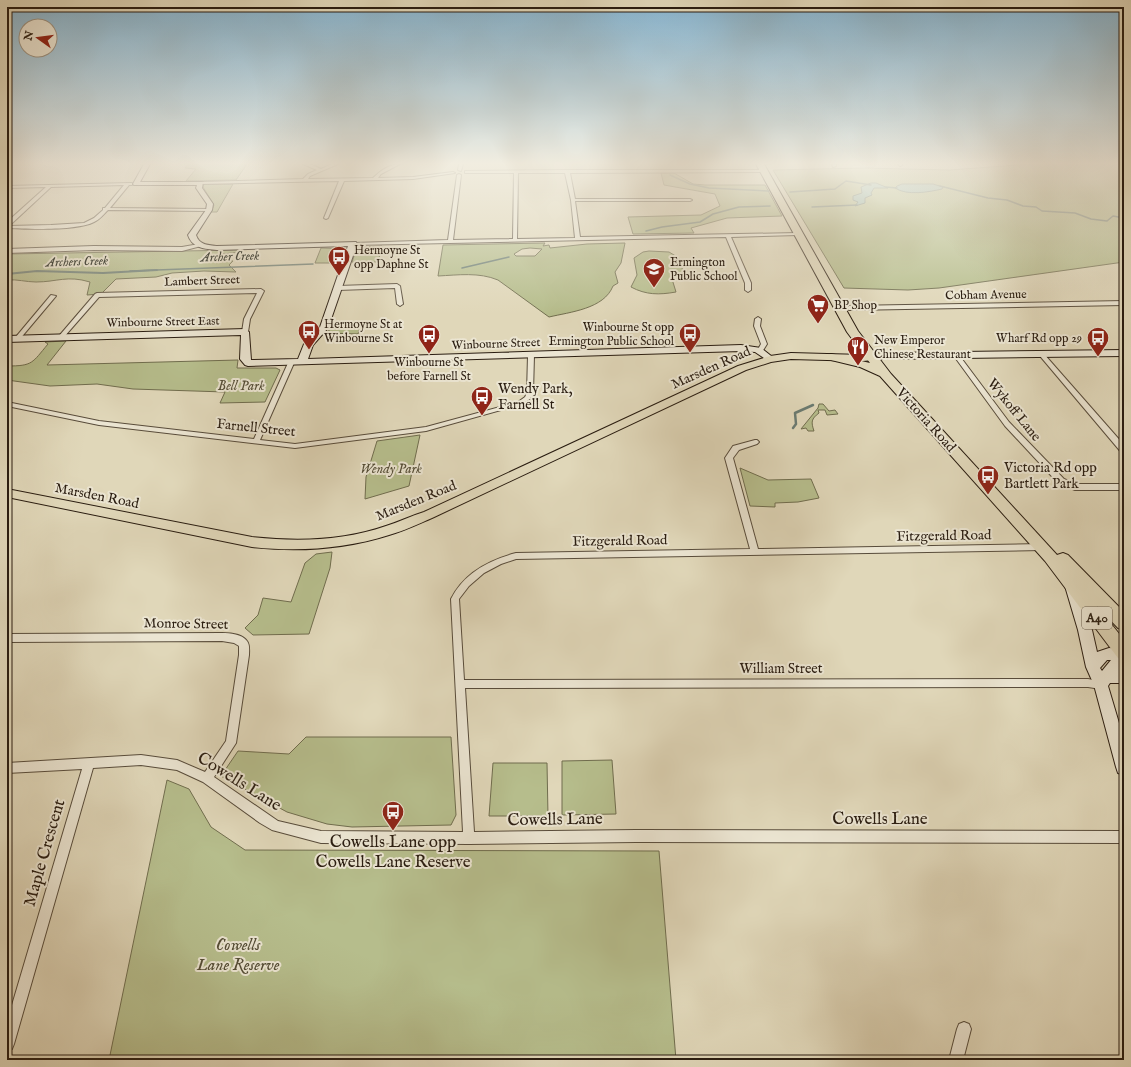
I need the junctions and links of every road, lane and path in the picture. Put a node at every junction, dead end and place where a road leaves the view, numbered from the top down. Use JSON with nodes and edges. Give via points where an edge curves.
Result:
{"nodes":[{"id":1,"x":20,"y":214,"type":"edge"},
{"id":2,"x":100,"y":214,"type":"edge"},
{"id":3,"x":207,"y":214,"type":"edge"},
{"id":4,"x":328,"y":214,"type":"edge"},
{"id":5,"x":454,"y":214,"type":"edge"},
{"id":6,"x":515,"y":214,"type":"edge"},
{"id":7,"x":575,"y":214,"type":"edge"},
{"id":8,"x":787,"y":214,"type":"edge"},
{"id":9,"x":792,"y":214,"type":"edge"},
{"id":10,"x":326,"y":218,"type":"dead end"},
{"id":11,"x":7,"y":226,"type":"edge"},
{"id":12,"x":798,"y":234,"type":"junction"},
{"id":13,"x":728,"y":236,"type":"junction"},
{"id":14,"x":578,"y":239,"type":"junction"},
{"id":15,"x":515,"y":241,"type":"junction"},
{"id":16,"x":450,"y":242,"type":"junction"},
{"id":17,"x":353,"y":244,"type":"junction"},
{"id":18,"x":198,"y":245,"type":"junction"},
{"id":19,"x":7,"y":251,"type":"edge"},
{"id":20,"x":338,"y":288,"type":"junction"},
{"id":21,"x":748,"y":290,"type":"dead end"},
{"id":22,"x":53,"y":296,"type":"dead end"},
{"id":23,"x":1124,"y":303,"type":"edge"},
{"id":24,"x":400,"y":304,"type":"dead end"},
{"id":25,"x":849,"y":308,"type":"junction"},
{"id":26,"x":758,"y":319,"type":"dead end"},
{"id":27,"x":245,"y":332,"type":"junction"},
{"id":28,"x":852,"y":332,"type":"junction"},
{"id":29,"x":62,"y":336,"type":"junction"},
{"id":30,"x":7,"y":339,"type":"edge"},
{"id":31,"x":17,"y":339,"type":"junction"},
{"id":32,"x":1124,"y":353,"type":"edge"},
{"id":33,"x":531,"y":355,"type":"junction"},
{"id":34,"x":765,"y":355,"type":"junction"},
{"id":35,"x":830,"y":355,"type":"junction"},
{"id":36,"x":1042,"y":355,"type":"junction"},
{"id":37,"x":875,"y":356,"type":"junction"},
{"id":38,"x":957,"y":356,"type":"junction"},
{"id":39,"x":302,"y":361,"type":"junction"},
{"id":40,"x":291,"y":363,"type":"junction"},
{"id":41,"x":887,"y":377,"type":"junction"},
{"id":42,"x":7,"y":404,"type":"edge"},
{"id":43,"x":256,"y":441,"type":"junction"},
{"id":44,"x":755,"y":442,"type":"dead end"},
{"id":45,"x":1124,"y":450,"type":"edge"},
{"id":46,"x":1124,"y":487,"type":"edge"},
{"id":47,"x":7,"y":493,"type":"edge"},
{"id":48,"x":1042,"y":547,"type":"junction"},
{"id":49,"x":755,"y":552,"type":"junction"},
{"id":50,"x":1064,"y":561,"type":"junction"},
{"id":51,"x":1070,"y":582,"type":"junction"},
{"id":52,"x":1124,"y":623,"type":"edge"},
{"id":53,"x":7,"y":638,"type":"edge"},
{"id":54,"x":1124,"y":644,"type":"edge"},
{"id":55,"x":1124,"y":655,"type":"edge"},
{"id":56,"x":1093,"y":667,"type":"junction"},
{"id":57,"x":1124,"y":677,"type":"edge"},
{"id":58,"x":1104,"y":681,"type":"junction"},
{"id":59,"x":460,"y":684,"type":"junction"},
{"id":60,"x":89,"y":764,"type":"junction"},
{"id":61,"x":1124,"y":767,"type":"edge"},
{"id":62,"x":7,"y":768,"type":"edge"},
{"id":63,"x":207,"y":778,"type":"junction"},
{"id":64,"x":1124,"y":837,"type":"edge"},
{"id":65,"x":469,"y":838,"type":"junction"},
{"id":66,"x":964,"y":1029,"type":"dead end"},
{"id":67,"x":7,"y":1044,"type":"edge"},
{"id":68,"x":956,"y":1060,"type":"edge"}],
"edges":[{"from":1,"to":11,"type":"street"},
{"from":2,"to":11,"type":"street","via":[[93,221],[82,225]]},
{"from":3,"to":18,"type":"street","via":[[192,236]]},
{"from":4,"to":10,"type":"street"},
{"from":5,"to":16,"type":"street"},
{"from":6,"to":15,"type":"street"},
{"from":7,"to":14,"type":"street"},
{"from":8,"to":12,"type":"highway","name":"Victoria Road","number":"A40"},
{"from":9,"to":25,"type":"highway","name":"Victoria Road","number":"A40"},
{"from":12,"to":13,"type":"street"},
{"from":12,"to":28,"type":"highway","name":"Victoria Road","number":"A40"},
{"from":13,"to":14,"type":"street"},
{"from":13,"to":21,"type":"street","via":[[748,283]]},
{"from":14,"to":15,"type":"street"},
{"from":15,"to":16,"type":"street"},
{"from":16,"to":17,"type":"street"},
{"from":17,"to":18,"type":"street","via":[[217,248]]},
{"from":17,"to":20,"type":"street"},
{"from":18,"to":19,"type":"street","via":[[182,249],[94,248]]},
{"from":20,"to":24,"type":"street","via":[[397,286]]},
{"from":20,"to":39,"type":"street","via":[[324,328],[309,344]]},
{"from":22,"to":31,"type":"street"},
{"from":23,"to":25,"type":"street","name":"Cobham Avenue"},
{"from":25,"to":37,"type":"highway","name":"Victoria Road","number":"A40"},
{"from":26,"to":34,"type":"street","via":[[757,326]]},
{"from":27,"to":29,"type":"street","name":"Winbourne Street East"},
{"from":27,"to":29,"type":"street","name":"Lambert Street","via":[[247,319],[261,291],[97,295]]},
{"from":27,"to":40,"type":"street","via":[[245,359],[248,363]]},
{"from":28,"to":35,"type":"highway","via":[[849,347]]},
{"from":28,"to":37,"type":"highway","name":"Victoria Road","number":"A40"},
{"from":29,"to":31,"type":"street","name":"Winbourne Street East"},
{"from":30,"to":31,"type":"street","name":"Winbourne Street East"},
{"from":32,"to":36,"type":"street"},
{"from":33,"to":34,"type":"street","name":"Winbourne Street","via":[[741,348],[756,349]]},
{"from":33,"to":39,"type":"street","name":"Winbourne Street"},
{"from":33,"to":43,"type":"street","name":"Farnell Street","via":[[530,393],[524,400],[515,404],[426,428],[364,438],[295,446]]},
{"from":34,"to":35,"type":"main road","name":"Marsden Road"},
{"from":34,"to":47,"type":"main road","name":"Marsden Road","via":[[428,515],[387,531],[345,541],[299,546],[252,542]]},
{"from":35,"to":37,"type":"main road","name":"Marsden Road"},
{"from":35,"to":41,"type":"highway","via":[[864,364]]},
{"from":36,"to":38,"type":"street"},
{"from":36,"to":45,"type":"street"},
{"from":37,"to":38,"type":"street"},
{"from":37,"to":41,"type":"highway","name":"Victoria Road","number":"A40"},
{"from":37,"to":50,"type":"highway","name":"Victoria Road","number":"A40"},
{"from":38,"to":46,"type":"street","name":"Wykoff Lane","via":[[1001,417],[1056,476],[1068,485]]},
{"from":39,"to":40,"type":"street","name":"Winbourne Street"},
{"from":40,"to":43,"type":"street"},
{"from":41,"to":48,"type":"highway","name":"Victoria Road","number":"A40"},
{"from":42,"to":43,"type":"street","name":"Farnell Street","via":[[99,423]]},
{"from":44,"to":49,"type":"street","via":[[736,448],[729,458]]},
{"from":48,"to":49,"type":"street","name":"Fitzgerald Road"},
{"from":48,"to":51,"type":"highway","name":"Victoria Road","number":"A40"},
{"from":49,"to":59,"type":"street","name":"Fitzgerald Road","via":[[509,558],[473,576],[460,589],[455,599]]},
{"from":50,"to":52,"type":"highway","name":"Victoria Road","number":"A40"},
{"from":50,"to":54,"type":"highway","via":[[1103,610]]},
{"from":51,"to":55,"type":"highway","name":"Victoria Road","number":"A40"},
{"from":51,"to":56,"type":"street"},
{"from":53,"to":63,"type":"street","name":"Monroe Street","via":[[224,637],[241,641],[244,644],[244,655],[231,743]]},
{"from":55,"to":56,"type":"street","via":[[1105,654]]},
{"from":55,"to":58,"type":"street"},
{"from":56,"to":58,"type":"street"},
{"from":57,"to":58,"type":"street"},
{"from":58,"to":59,"type":"street","name":"William Street"},
{"from":58,"to":61,"type":"street"},
{"from":59,"to":65,"type":"street","name":"Fitzgerald Road"},
{"from":60,"to":62,"type":"street","name":"Cowells Lane"},
{"from":60,"to":63,"type":"street","name":"Cowells Lane","via":[[154,761],[177,765]]},
{"from":60,"to":67,"type":"street","name":"Maple Crescent"},
{"from":63,"to":65,"type":"street","name":"Cowells Lane","via":[[276,826],[305,835],[321,838]]},
{"from":64,"to":65,"type":"street","name":"Cowells Lane"},
{"from":66,"to":68,"type":"street"}]}
